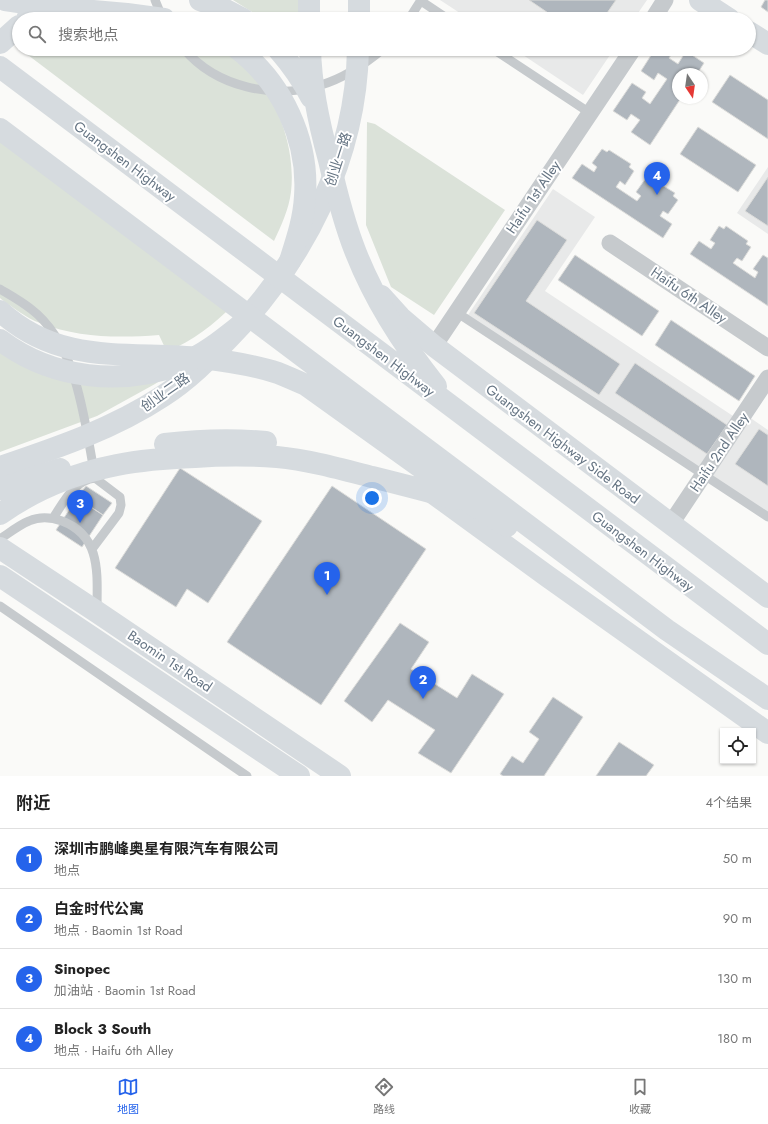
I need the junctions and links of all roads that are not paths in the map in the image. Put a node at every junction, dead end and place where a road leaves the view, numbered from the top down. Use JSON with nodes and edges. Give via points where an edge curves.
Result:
{"nodes":[{"id":1,"x":5,"y":0,"type":"edge"},
{"id":2,"x":51,"y":0,"type":"edge"},
{"id":3,"x":70,"y":0,"type":"edge"},
{"id":4,"x":156,"y":0,"type":"edge"},
{"id":5,"x":200,"y":0,"type":"edge"},
{"id":6,"x":309,"y":0,"type":"edge"},
{"id":7,"x":359,"y":0,"type":"edge"},
{"id":8,"x":421,"y":0,"type":"edge"},
{"id":9,"x":665,"y":0,"type":"edge"},
{"id":10,"x":700,"y":0,"type":"edge"},
{"id":11,"x":36,"y":12,"type":"edge"},
{"id":12,"x":41,"y":12,"type":"edge"},
{"id":13,"x":106,"y":12,"type":"edge"},
{"id":14,"x":161,"y":12,"type":"edge"},
{"id":15,"x":230,"y":12,"type":"edge"},
{"id":16,"x":309,"y":12,"type":"edge"},
{"id":17,"x":359,"y":12,"type":"edge"},
{"id":18,"x":413,"y":12,"type":"edge"},
{"id":19,"x":438,"y":12,"type":"edge"},
{"id":20,"x":657,"y":12,"type":"edge"},
{"id":21,"x":718,"y":12,"type":"edge"},
{"id":22,"x":12,"y":32,"type":"edge"},
{"id":23,"x":756,"y":36,"type":"edge"},
{"id":24,"x":0,"y":43,"type":"edge"},
{"id":25,"x":768,"y":44,"type":"edge"},
{"id":26,"x":192,"y":56,"type":"edge"},
{"id":27,"x":246,"y":56,"type":"edge"},
{"id":28,"x":284,"y":56,"type":"edge"},
{"id":29,"x":311,"y":56,"type":"edge"},
{"id":30,"x":358,"y":56,"type":"edge"},
{"id":31,"x":374,"y":56,"type":"edge"},
{"id":32,"x":504,"y":56,"type":"edge"},
{"id":33,"x":628,"y":56,"type":"edge"},
{"id":34,"x":0,"y":67,"type":"edge"},
{"id":35,"x":317,"y":109,"type":"junction"},
{"id":36,"x":590,"y":113,"type":"junction"},
{"id":37,"x":0,"y":129,"type":"edge"},
{"id":38,"x":610,"y":243,"type":"dead end"},
{"id":39,"x":290,"y":261,"type":"junction"},
{"id":40,"x":368,"y":280,"type":"junction"},
{"id":41,"x":0,"y":289,"type":"edge"},
{"id":42,"x":0,"y":311,"type":"edge"},
{"id":43,"x":456,"y":312,"type":"junction"},
{"id":44,"x":242,"y":324,"type":"junction"},
{"id":45,"x":0,"y":340,"type":"edge"},
{"id":46,"x":434,"y":346,"type":"junction"},
{"id":47,"x":768,"y":348,"type":"edge"},
{"id":48,"x":768,"y":378,"type":"edge"},
{"id":49,"x":459,"y":413,"type":"junction"},
{"id":50,"x":0,"y":468,"type":"edge"},
{"id":51,"x":94,"y":474,"type":"junction"},
{"id":52,"x":704,"y":475,"type":"junction"},
{"id":53,"x":0,"y":489,"type":"edge"},
{"id":54,"x":432,"y":492,"type":"junction"},
{"id":55,"x":472,"y":504,"type":"junction"},
{"id":56,"x":0,"y":514,"type":"edge"},
{"id":57,"x":53,"y":518,"type":"junction"},
{"id":58,"x":768,"y":518,"type":"edge"},
{"id":59,"x":670,"y":525,"type":"junction"},
{"id":60,"x":0,"y":538,"type":"edge"},
{"id":61,"x":0,"y":548,"type":"edge"},
{"id":62,"x":92,"y":549,"type":"junction"},
{"id":63,"x":2,"y":581,"type":"edge"},
{"id":64,"x":623,"y":597,"type":"junction"},
{"id":65,"x":768,"y":597,"type":"edge"},
{"id":66,"x":0,"y":606,"type":"edge"},
{"id":67,"x":97,"y":612,"type":"junction"},
{"id":68,"x":741,"y":625,"type":"junction"},
{"id":69,"x":768,"y":635,"type":"edge"},
{"id":70,"x":768,"y":644,"type":"edge"},
{"id":71,"x":768,"y":699,"type":"edge"},
{"id":72,"x":768,"y":733,"type":"edge"},
{"id":73,"x":247,"y":776,"type":"edge"},
{"id":74,"x":299,"y":776,"type":"edge"},
{"id":75,"x":340,"y":776,"type":"edge"}],
"edges":[{"from":1,"to":13,"type":"main road"},
{"from":2,"to":11,"type":"main road"},
{"from":3,"to":12,"type":"main road"},
{"from":4,"to":14,"type":"lane"},
{"from":5,"to":15,"type":"main road"},
{"from":6,"to":16,"type":"main road"},
{"from":7,"to":17,"type":"main road"},
{"from":8,"to":18,"type":"lane"},
{"from":8,"to":19,"type":"lane"},
{"from":9,"to":20,"type":"street"},
{"from":10,"to":21,"type":"main road"},
{"from":22,"to":24,"type":"main road"},
{"from":23,"to":25,"type":"main road"},
{"from":26,"to":31,"type":"lane","via":[[205,68],[225,79],[247,87],[272,91],[296,91],[321,86],[344,76]]},
{"from":27,"to":39,"type":"main road","via":[[261,70],[287,107],[302,150],[305,172],[303,217]]},
{"from":28,"to":35,"type":"main road","via":[[300,77]]},
{"from":29,"to":35,"type":"main road"},
{"from":30,"to":39,"type":"main road","name":"创业一路","via":[[353,112],[338,164],[326,196]]},
{"from":32,"to":36,"type":"lane"},
{"from":33,"to":36,"type":"street","name":"Haifu 1st Alley"},
{"from":34,"to":49,"type":"main road","name":"Guangshen Highway"},
{"from":35,"to":40,"type":"main road","via":[[347,230]]},
{"from":36,"to":43,"type":"street","name":"Haifu 1st Alley"},
{"from":37,"to":64,"type":"main road"},
{"from":38,"to":47,"type":"street","name":"Haifu 6th Alley"},
{"from":39,"to":44,"type":"main road","name":"创业二路","via":[[268,294]]},
{"from":40,"to":46,"type":"main road","name":"Guangshen Highway Side Road","via":[[400,317]]},
{"from":40,"to":49,"type":"main road","via":[[409,351]]},
{"from":41,"to":51,"type":"lane","via":[[32,309],[58,340],[70,364],[79,392]]},
{"from":42,"to":55,"type":"main road","via":[[24,330],[46,342],[71,349],[109,354],[201,358],[278,373],[306,386]]},
{"from":43,"to":46,"type":"street","name":"Haifu 1st Alley"},
{"from":43,"to":52,"type":"lane"},
{"from":44,"to":45,"type":"main road","via":[[214,346],[183,362],[150,373],[115,377],[81,375],[47,366],[15,352]]},
{"from":44,"to":50,"type":"main road","name":"创业二路","via":[[188,378],[134,414],[74,441]]},
{"from":46,"to":59,"type":"main road","name":"Guangshen Highway Side Road"},
{"from":48,"to":52,"type":"street","name":"Haifu 2nd Alley"},
{"from":49,"to":68,"type":"main road","name":"Guangshen Highway"},
{"from":51,"to":54,"type":"main road","via":[[117,465],[174,458],[277,457],[312,462]]},
{"from":51,"to":56,"type":"main road","via":[[64,481],[11,506]]},
{"from":51,"to":57,"type":"lane","via":[[76,485]]},
{"from":51,"to":62,"type":"lane","via":[[120,497],[121,505],[119,513]]},
{"from":52,"to":58,"type":"lane"},
{"from":52,"to":59,"type":"street","name":"Haifu 2nd Alley"},
{"from":53,"to":54,"type":"main road","via":[[50,472],[144,447],[203,441],[254,441],[335,454],[377,467]]},
{"from":54,"to":55,"type":"main road"},
{"from":54,"to":72,"type":"main road"},
{"from":55,"to":64,"type":"main road"},
{"from":57,"to":60,"type":"lane","via":[[29,521]]},
{"from":57,"to":62,"type":"lane","via":[[67,523],[85,536]]},
{"from":59,"to":65,"type":"main road","name":"Guangshen Highway Side Road"},
{"from":61,"to":67,"type":"main road","name":"Baomin 1st Road"},
{"from":62,"to":67,"type":"lane","via":[[97,571]]},
{"from":63,"to":74,"type":"main road","name":"Baomin 1st Road"},
{"from":64,"to":71,"type":"main road"},
{"from":66,"to":73,"type":"lane"},
{"from":67,"to":75,"type":"main road","name":"Baomin 1st Road"},
{"from":68,"to":69,"type":"main road"},
{"from":68,"to":70,"type":"main road","name":"Guangshen Highway"}]}
